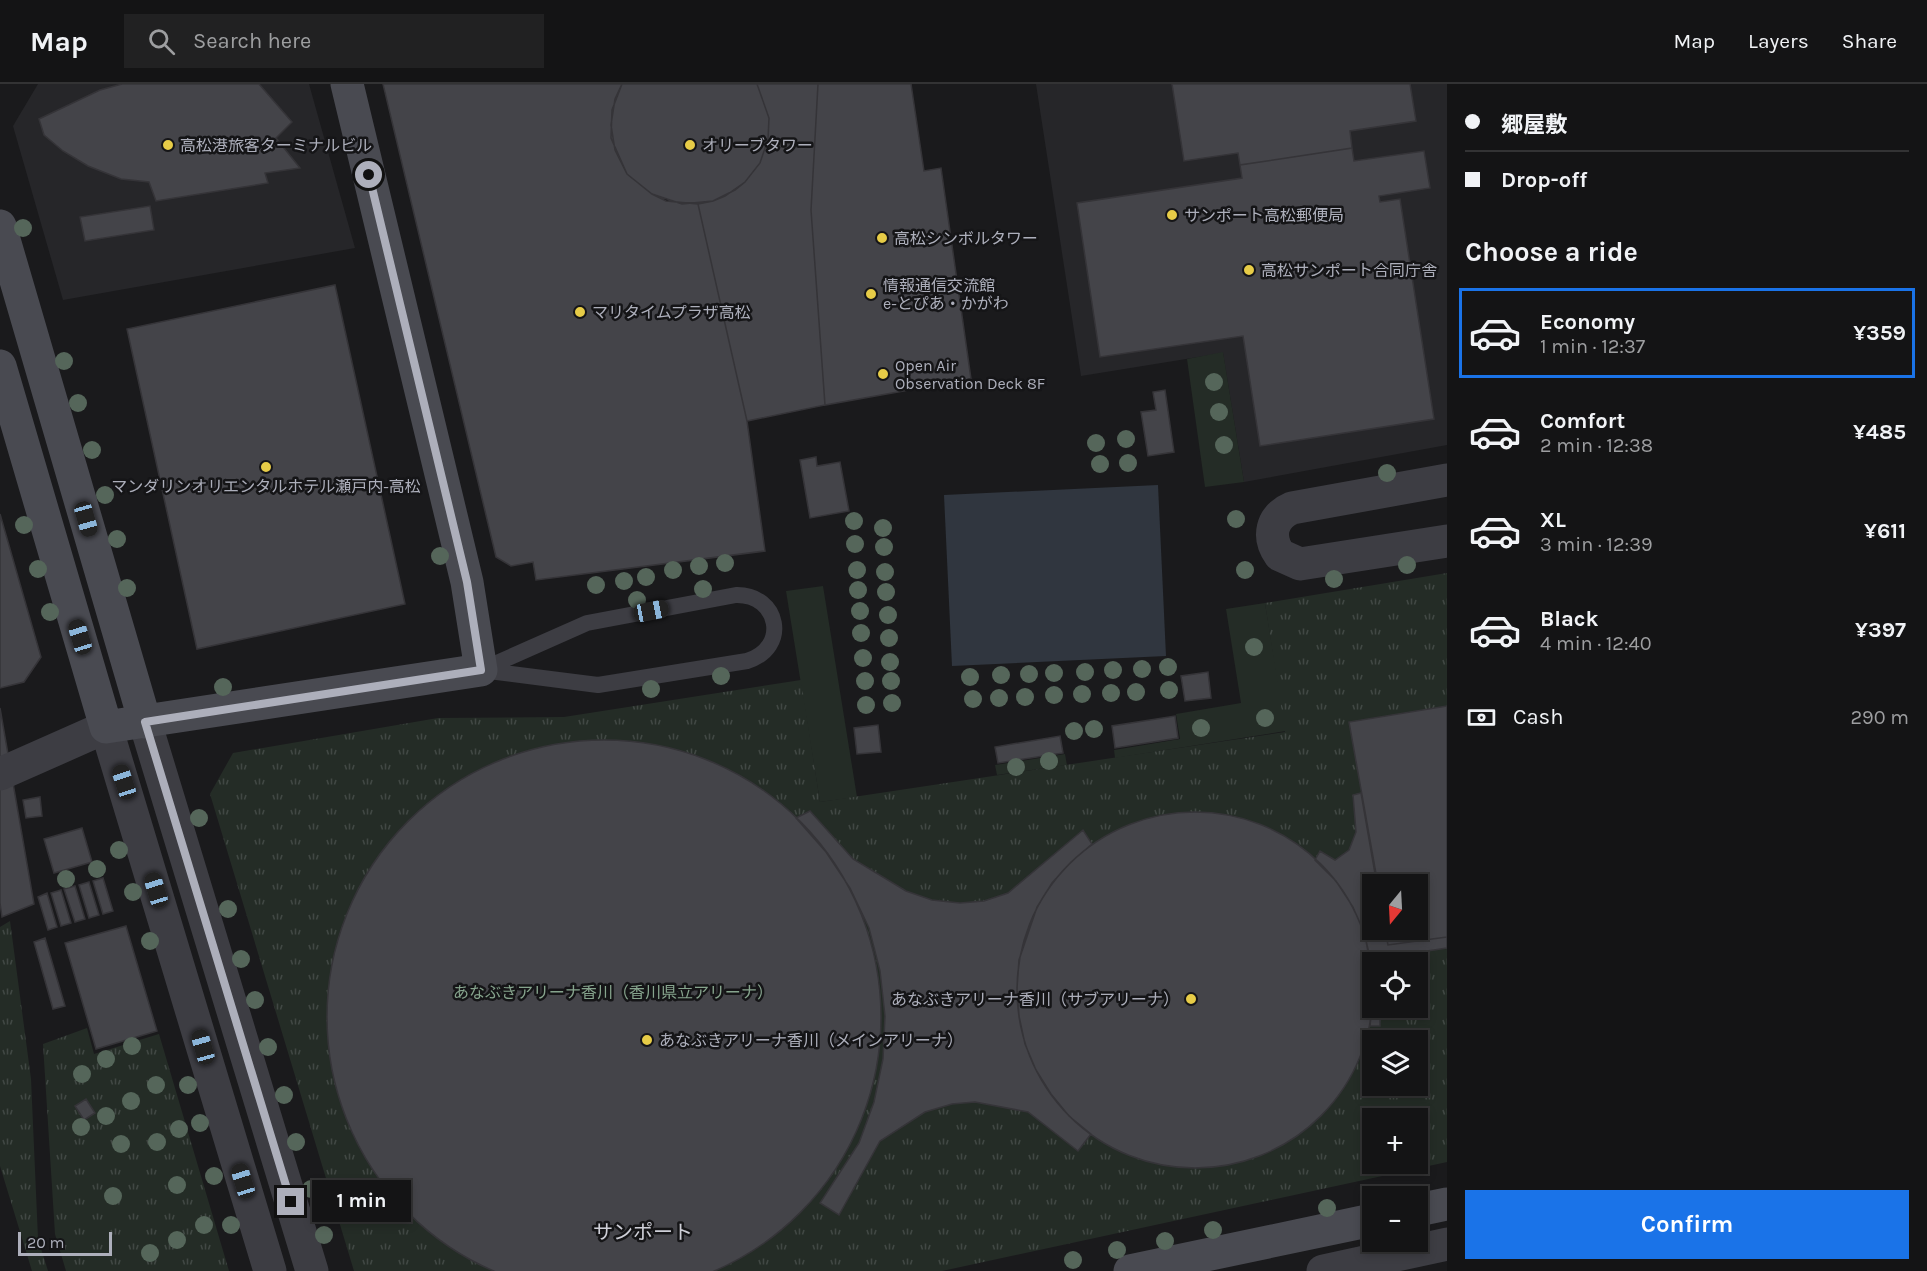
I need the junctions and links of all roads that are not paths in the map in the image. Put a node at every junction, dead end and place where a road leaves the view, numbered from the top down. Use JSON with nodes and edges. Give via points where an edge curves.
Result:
{"nodes":[{"id":1,"x":347,"y":84,"type":"edge"},
{"id":2,"x":0,"y":226,"type":"edge"},
{"id":3,"x":0,"y":366,"type":"edge"},
{"id":4,"x":7,"y":409,"type":"edge"},
{"id":5,"x":1447,"y":480,"type":"edge"},
{"id":6,"x":1447,"y":541,"type":"edge"},
{"id":7,"x":481,"y":670,"type":"junction"},
{"id":8,"x":145,"y":722,"type":"junction"},
{"id":9,"x":106,"y":728,"type":"junction"},
{"id":10,"x":0,"y":748,"type":"edge"},
{"id":11,"x":0,"y":774,"type":"edge"},
{"id":12,"x":1447,"y":1204,"type":"edge"},
{"id":13,"x":1428,"y":1208,"type":"edge"},
{"id":14,"x":1362,"y":1222,"type":"edge"},
{"id":15,"x":1447,"y":1244,"type":"edge"},
{"id":16,"x":270,"y":1271,"type":"edge"},
{"id":17,"x":312,"y":1271,"type":"edge"},
{"id":18,"x":1130,"y":1271,"type":"edge"},
{"id":19,"x":1323,"y":1271,"type":"edge"}],
"edges":[{"from":1,"to":7,"type":"street","via":[[467,582]]},
{"from":2,"to":8,"type":"street"},
{"from":3,"to":4,"type":"street"},
{"from":4,"to":9,"type":"street"},
{"from":5,"to":6,"type":"street","via":[[1292,508],[1277,519],[1272,535],[1280,555],[1300,564]]},
{"from":7,"to":7,"type":"lane","via":[[587,623],[736,595],[762,602],[770,610],[775,626],[770,645],[754,659],[598,685]]},
{"from":7,"to":8,"type":"street"},
{"from":8,"to":9,"type":"street"},
{"from":8,"to":17,"type":"street"},
{"from":9,"to":10,"type":"street"},
{"from":9,"to":11,"type":"street"},
{"from":9,"to":16,"type":"street"},
{"from":12,"to":13,"type":"street"},
{"from":14,"to":18,"type":"street"},
{"from":15,"to":19,"type":"street"}]}
